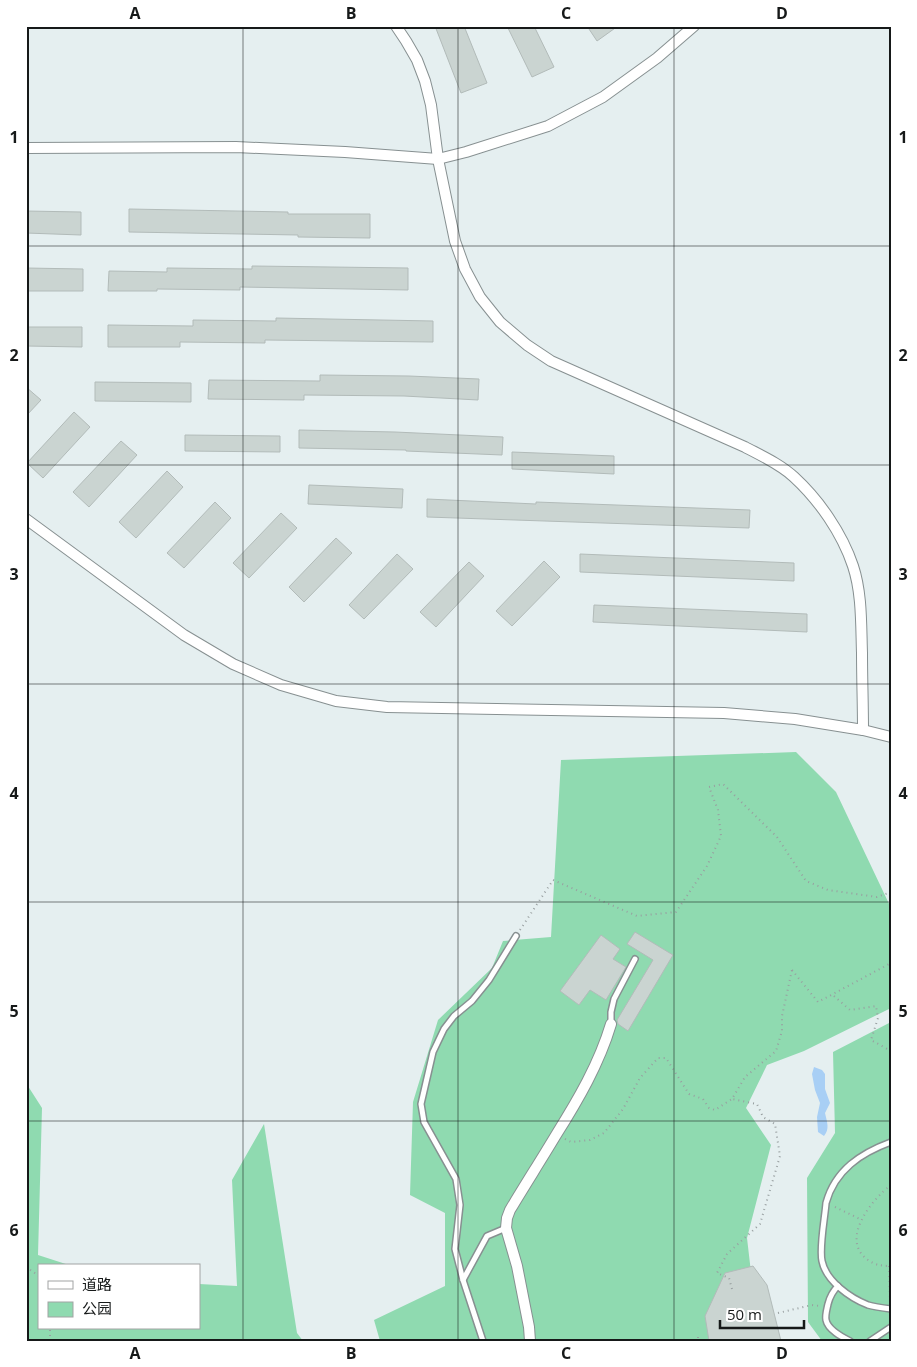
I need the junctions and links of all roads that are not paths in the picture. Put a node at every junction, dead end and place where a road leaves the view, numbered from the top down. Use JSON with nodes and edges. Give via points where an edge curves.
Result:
{"nodes":[{"id":1,"x":396,"y":26,"type":"edge"},
{"id":2,"x":694,"y":26,"type":"edge"},
{"id":3,"x":26,"y":148,"type":"edge"},
{"id":4,"x":438,"y":159,"type":"junction"},
{"id":5,"x":26,"y":519,"type":"edge"},
{"id":6,"x":863,"y":730,"type":"junction"},
{"id":7,"x":891,"y":737,"type":"edge"},
{"id":8,"x":516,"y":936,"type":"road end"},
{"id":9,"x":635,"y":959,"type":"dead end"},
{"id":10,"x":611,"y":1024,"type":"joint"},
{"id":11,"x":891,"y":1142,"type":"edge"},
{"id":12,"x":506,"y":1228,"type":"junction"},
{"id":13,"x":463,"y":1280,"type":"junction"},
{"id":14,"x":838,"y":1286,"type":"junction"},
{"id":15,"x":890,"y":1309,"type":"edge"},
{"id":16,"x":891,"y":1327,"type":"edge"},
{"id":17,"x":483,"y":1341,"type":"edge"},
{"id":18,"x":530,"y":1341,"type":"edge"},
{"id":19,"x":850,"y":1341,"type":"edge"},
{"id":20,"x":870,"y":1341,"type":"edge"}],
"edges":[{"from":1,"to":4,"type":"street","via":[[417,60],[425,81],[432,105]]},
{"from":2,"to":4,"type":"street","via":[[658,58],[603,97],[548,126]]},
{"from":3,"to":4,"type":"street","via":[[236,147]]},
{"from":4,"to":6,"type":"street","via":[[455,241],[465,269],[500,322],[551,362],[772,461],[794,476],[828,517],[853,566],[858,593],[862,622]]},
{"from":5,"to":6,"type":"street","via":[[184,635],[233,664],[282,685],[336,702],[387,707],[724,713],[795,719]]},
{"from":6,"to":7,"type":"street"},
{"from":8,"to":13,"type":"lane","via":[[472,1001],[444,1029],[433,1052],[421,1104],[424,1122],[456,1179],[460,1205],[455,1249]]},
{"from":9,"to":10,"type":"lane","via":[[614,999]]},
{"from":10,"to":12,"type":"street","via":[[588,1080],[510,1210]]},
{"from":11,"to":14,"type":"lane","via":[[864,1154],[844,1170],[826,1203],[822,1261]]},
{"from":12,"to":13,"type":"lane","via":[[487,1236]]},
{"from":12,"to":18,"type":"street"},
{"from":13,"to":17,"type":"lane"},
{"from":14,"to":15,"type":"lane","via":[[867,1305]]},
{"from":14,"to":19,"type":"lane","via":[[830,1298],[826,1320],[828,1326]]},
{"from":16,"to":20,"type":"lane"}]}
